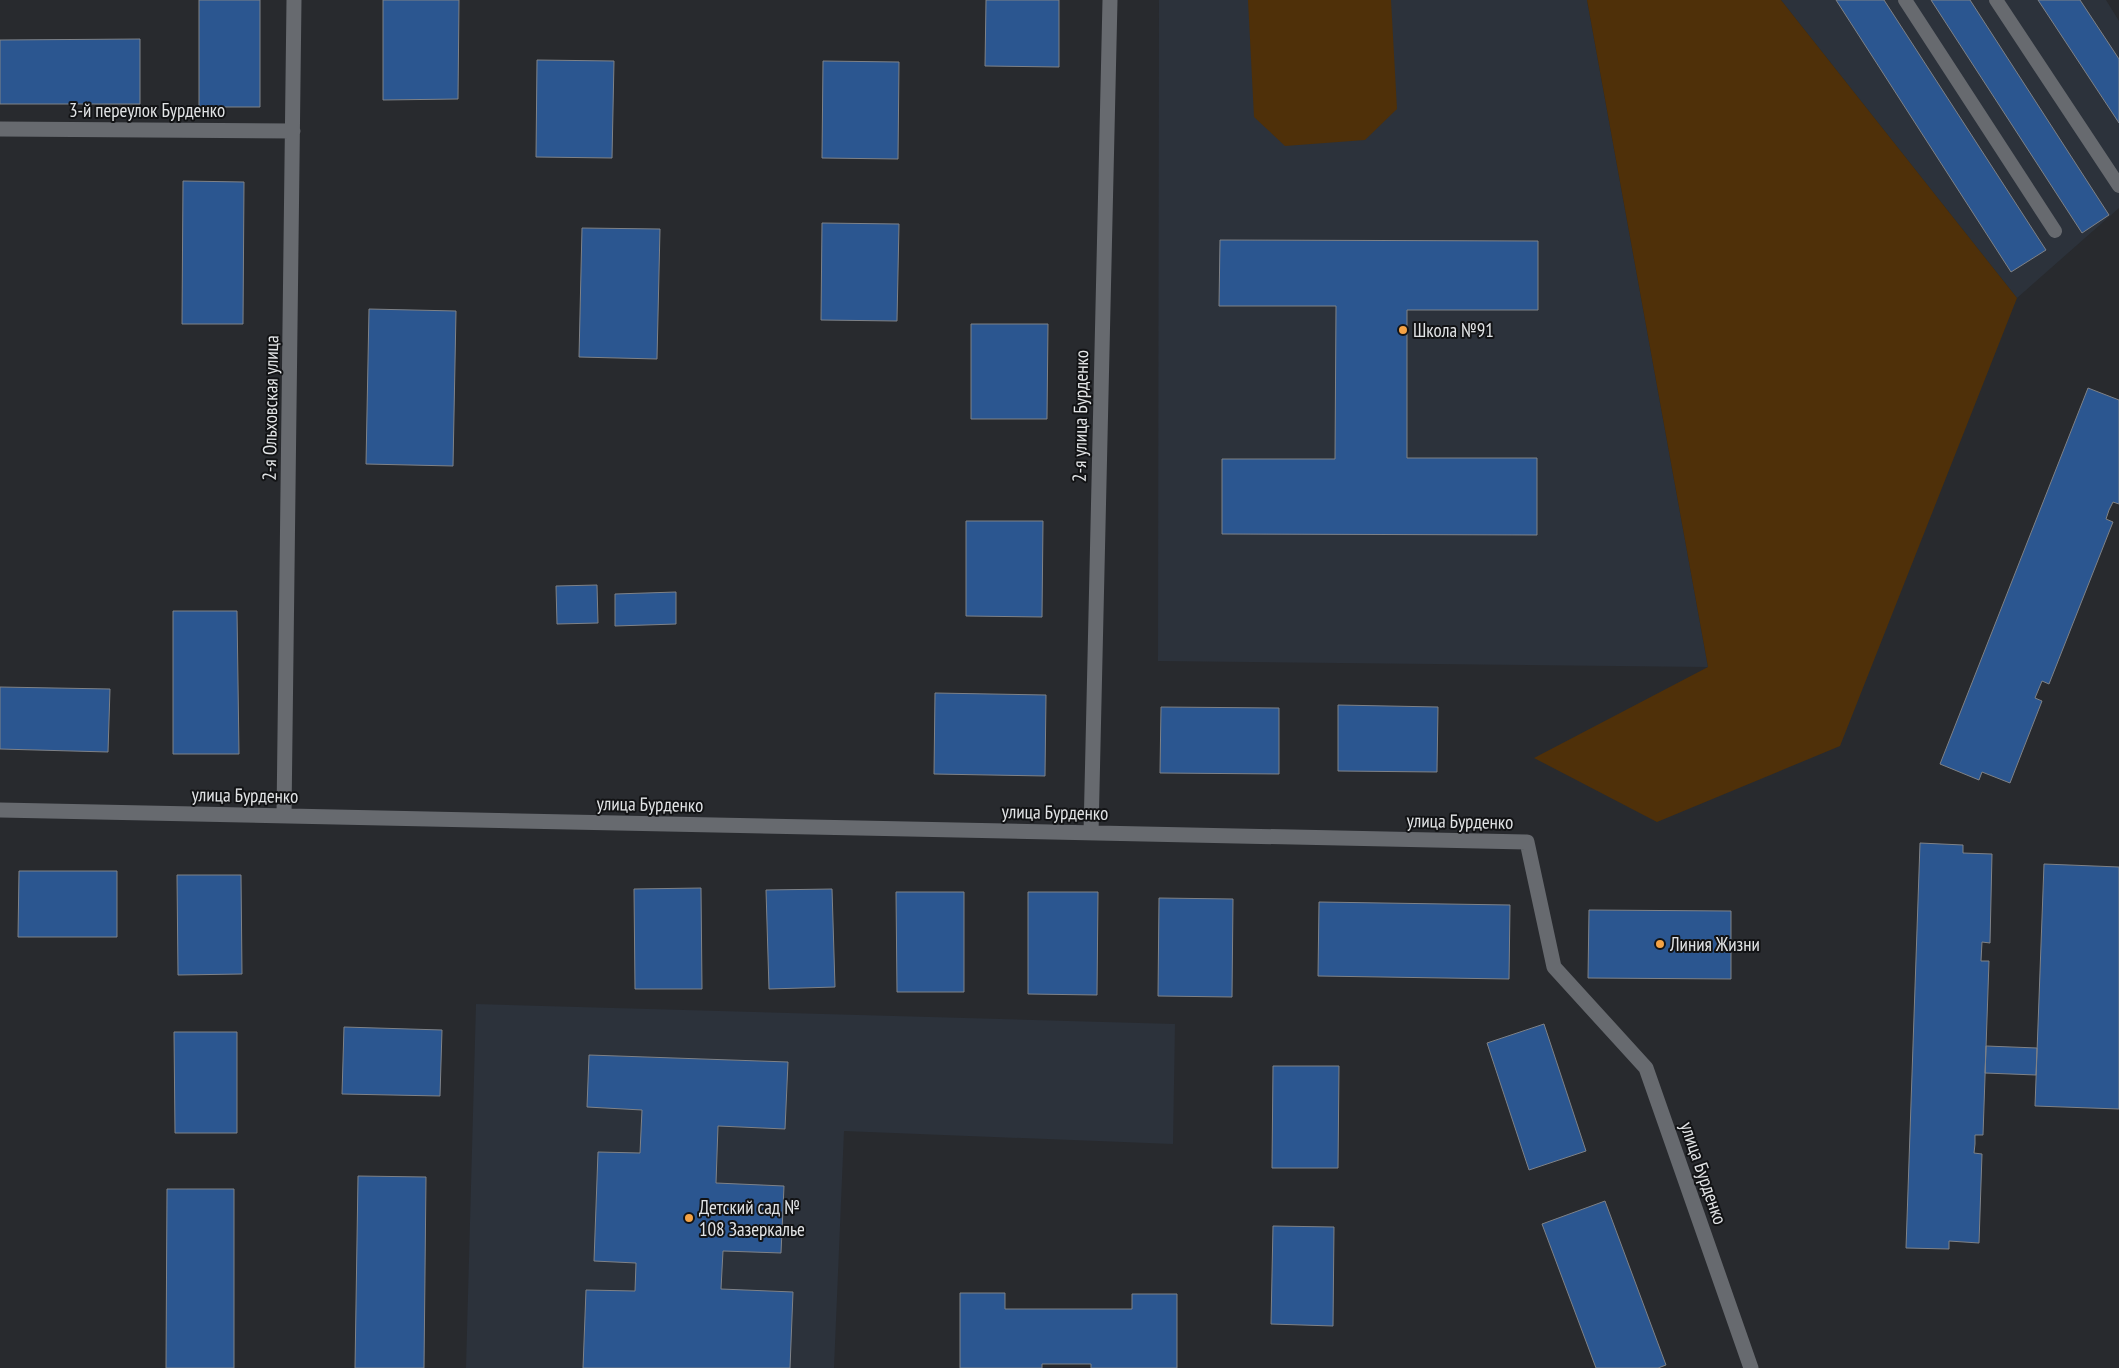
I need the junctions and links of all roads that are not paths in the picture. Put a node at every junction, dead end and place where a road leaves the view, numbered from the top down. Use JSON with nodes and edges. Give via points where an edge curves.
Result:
{"nodes":[{"id":1,"x":294,"y":0,"type":"edge"},
{"id":2,"x":1110,"y":0,"type":"edge"},
{"id":3,"x":1905,"y":0,"type":"edge"},
{"id":4,"x":1996,"y":0,"type":"edge"},
{"id":5,"x":0,"y":129,"type":"edge"},
{"id":6,"x":293,"y":131,"type":"junction"},
{"id":7,"x":2119,"y":186,"type":"edge"},
{"id":8,"x":2054,"y":231,"type":"dead end"},
{"id":9,"x":0,"y":810,"type":"edge"},
{"id":10,"x":284,"y":816,"type":"junction"},
{"id":11,"x":1090,"y":833,"type":"junction"},
{"id":12,"x":1751,"y":1368,"type":"edge"}],
"edges":[{"from":1,"to":6,"type":"street","name":"2-я Ольховская улица"},
{"from":2,"to":11,"type":"street","name":"2-я улица Бурденко"},
{"from":3,"to":8,"type":"lane"},
{"from":4,"to":7,"type":"lane"},
{"from":5,"to":6,"type":"street","name":"3-й переулок Бурденко"},
{"from":6,"to":10,"type":"street","name":"2-я Ольховская улица"},
{"from":9,"to":10,"type":"street","name":"улица Бурденко"},
{"from":10,"to":11,"type":"street","name":"улица Бурденко"},
{"from":11,"to":12,"type":"street","name":"улица Бурденко","via":[[1528,842],[1554,968],[1646,1068]]}]}
